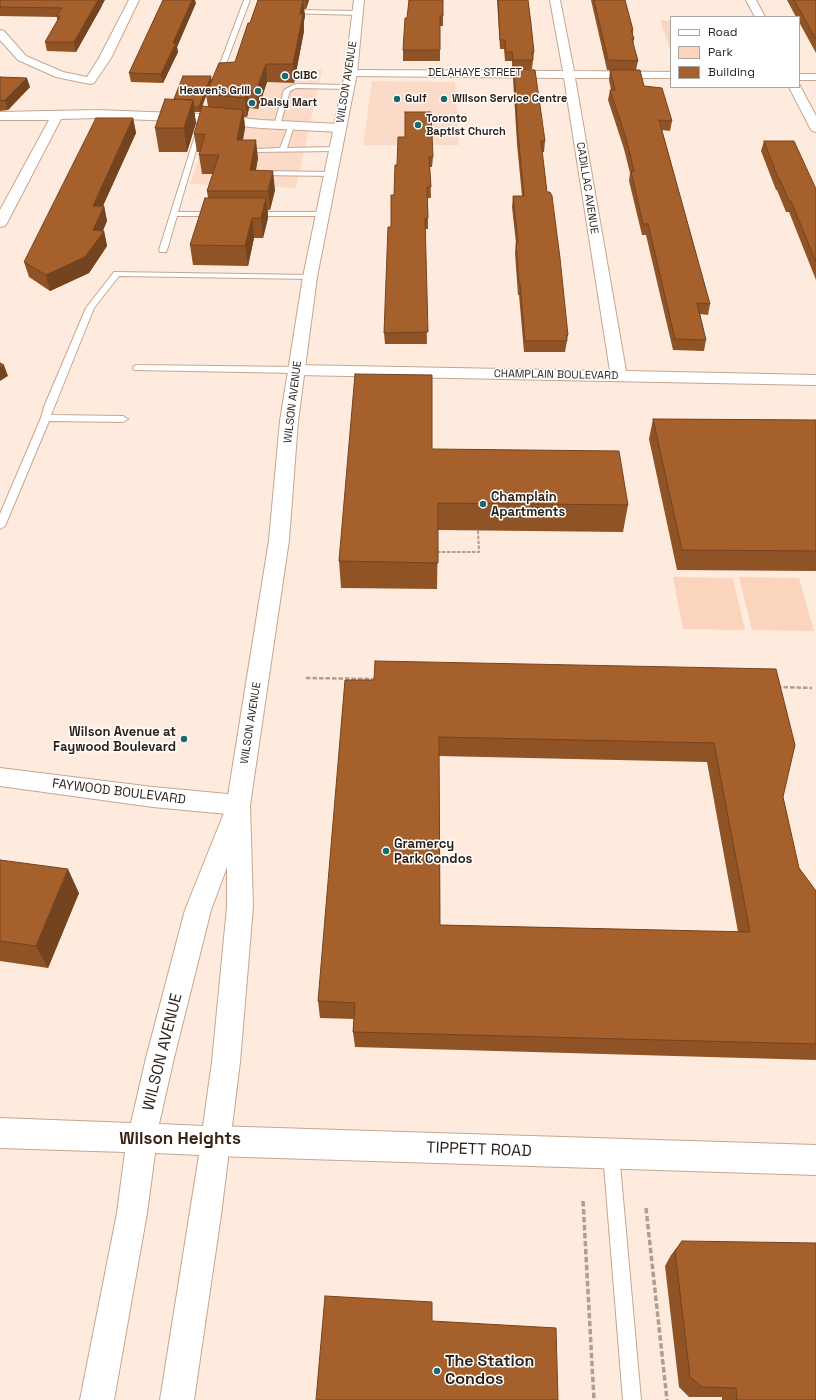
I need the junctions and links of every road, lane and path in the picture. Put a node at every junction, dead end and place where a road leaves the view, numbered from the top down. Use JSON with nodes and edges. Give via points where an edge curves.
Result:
{"nodes":[{"id":1,"x":134,"y":0,"type":"edge"},
{"id":2,"x":247,"y":0,"type":"edge"},
{"id":3,"x":359,"y":0,"type":"edge"},
{"id":4,"x":555,"y":0,"type":"edge"},
{"id":5,"x":751,"y":0,"type":"edge"},
{"id":6,"x":242,"y":12,"type":"junction"},
{"id":7,"x":250,"y":12,"type":"dead end"},
{"id":8,"x":282,"y":12,"type":"edge"},
{"id":9,"x":357,"y":13,"type":"junction"},
{"id":10,"x":759,"y":16,"type":"edge"},
{"id":11,"x":0,"y":33,"type":"edge"},
{"id":12,"x":350,"y":73,"type":"junction"},
{"id":13,"x":569,"y":74,"type":"junction"},
{"id":14,"x":670,"y":75,"type":"edge"},
{"id":15,"x":800,"y":77,"type":"edge"},
{"id":16,"x":816,"y":77,"type":"edge"},
{"id":17,"x":214,"y":86,"type":"edge"},
{"id":18,"x":348,"y":87,"type":"junction"},
{"id":19,"x":796,"y":88,"type":"edge"},
{"id":20,"x":204,"y":114,"type":"junction"},
{"id":21,"x":0,"y":116,"type":"edge"},
{"id":22,"x":57,"y":116,"type":"junction"},
{"id":23,"x":277,"y":125,"type":"junction"},
{"id":24,"x":291,"y":126,"type":"junction"},
{"id":25,"x":340,"y":128,"type":"junction"},
{"id":26,"x":816,"y":128,"type":"edge"},
{"id":27,"x":335,"y":149,"type":"junction"},
{"id":28,"x":283,"y":150,"type":"junction"},
{"id":29,"x":254,"y":151,"type":"edge"},
{"id":30,"x":261,"y":173,"type":"edge"},
{"id":31,"x":331,"y":174,"type":"junction"},
{"id":32,"x":175,"y":214,"type":"junction"},
{"id":33,"x":222,"y":214,"type":"edge"},
{"id":34,"x":245,"y":214,"type":"edge"},
{"id":35,"x":323,"y":214,"type":"junction"},
{"id":36,"x":0,"y":223,"type":"edge"},
{"id":37,"x":163,"y":250,"type":"dead end"},
{"id":38,"x":310,"y":277,"type":"junction"},
{"id":39,"x":137,"y":368,"type":"dead end"},
{"id":40,"x":296,"y":370,"type":"junction"},
{"id":41,"x":620,"y":377,"type":"junction"},
{"id":42,"x":816,"y":380,"type":"edge"},
{"id":43,"x":46,"y":418,"type":"junction"},
{"id":44,"x":123,"y":419,"type":"dead end"},
{"id":45,"x":0,"y":526,"type":"edge"},
{"id":46,"x":478,"y":530,"type":"edge"},
{"id":47,"x":437,"y":552,"type":"edge"},
{"id":48,"x":306,"y":678,"type":"dead end"},
{"id":49,"x":378,"y":679,"type":"edge"},
{"id":50,"x":772,"y":687,"type":"edge"},
{"id":51,"x":812,"y":688,"type":"dead end"},
{"id":52,"x":0,"y":777,"type":"edge"},
{"id":53,"x":238,"y":805,"type":"junction"},
{"id":54,"x":0,"y":1133,"type":"edge"},
{"id":55,"x":142,"y":1137,"type":"junction"},
{"id":56,"x":214,"y":1141,"type":"junction"},
{"id":57,"x":611,"y":1154,"type":"junction"},
{"id":58,"x":816,"y":1160,"type":"edge"},
{"id":59,"x":583,"y":1201,"type":"dead end"},
{"id":60,"x":646,"y":1208,"type":"dead end"},
{"id":61,"x":97,"y":1400,"type":"edge"},
{"id":62,"x":177,"y":1400,"type":"edge"},
{"id":63,"x":594,"y":1400,"type":"edge"},
{"id":64,"x":632,"y":1400,"type":"edge"},
{"id":65,"x":667,"y":1400,"type":"edge"}],
"edges":[{"from":1,"to":11,"type":"street","via":[[92,86],[22,58]]},
{"from":2,"to":6,"type":"lane"},
{"from":3,"to":9,"type":"street","name":"WILSON AVENUE"},
{"from":4,"to":13,"type":"street","name":"CADILLAC AVENUE"},
{"from":5,"to":10,"type":"street"},
{"from":6,"to":7,"type":"lane"},
{"from":6,"to":17,"type":"lane"},
{"from":8,"to":9,"type":"lane"},
{"from":9,"to":12,"type":"street","name":"WILSON AVENUE"},
{"from":12,"to":13,"type":"street","name":"DELAHAYE STREET"},
{"from":12,"to":18,"type":"street","name":"WILSON AVENUE"},
{"from":13,"to":14,"type":"street","name":"DELAHAYE STREET"},
{"from":13,"to":41,"type":"street","name":"CADILLAC AVENUE","via":[[609,324]]},
{"from":15,"to":16,"type":"street"},
{"from":18,"to":23,"type":"lane","via":[[295,86],[287,90]]},
{"from":18,"to":25,"type":"street","name":"WILSON AVENUE"},
{"from":19,"to":26,"type":"street"},
{"from":20,"to":22,"type":"street","via":[[97,109]]},
{"from":20,"to":23,"type":"street"},
{"from":20,"to":32,"type":"lane"},
{"from":21,"to":22,"type":"street"},
{"from":22,"to":36,"type":"street"},
{"from":23,"to":24,"type":"street"},
{"from":24,"to":25,"type":"street"},
{"from":24,"to":28,"type":"lane"},
{"from":25,"to":27,"type":"street","name":"WILSON AVENUE"},
{"from":27,"to":28,"type":"lane"},
{"from":27,"to":31,"type":"street","name":"WILSON AVENUE"},
{"from":28,"to":29,"type":"lane"},
{"from":30,"to":31,"type":"lane"},
{"from":31,"to":35,"type":"street","name":"WILSON AVENUE"},
{"from":32,"to":33,"type":"lane"},
{"from":32,"to":37,"type":"lane"},
{"from":34,"to":35,"type":"lane"},
{"from":35,"to":38,"type":"street","name":"WILSON AVENUE"},
{"from":38,"to":40,"type":"street","name":"WILSON AVENUE"},
{"from":38,"to":43,"type":"lane","via":[[117,274],[90,308]]},
{"from":39,"to":40,"type":"lane"},
{"from":40,"to":41,"type":"street","name":"CHAMPLAIN BOULEVARD"},
{"from":40,"to":53,"type":"street","name":"WILSON AVENUE","via":[[279,540]]},
{"from":41,"to":42,"type":"street","name":"CHAMPLAIN BOULEVARD"},
{"from":43,"to":44,"type":"lane"},
{"from":43,"to":45,"type":"lane"},
{"from":46,"to":47,"type":"path","via":[[479,552]]},
{"from":48,"to":49,"type":"path"},
{"from":50,"to":51,"type":"path"},
{"from":52,"to":53,"type":"street","name":"FAYWOOD BOULEVARD"},
{"from":53,"to":55,"type":"street","name":"WILSON AVENUE","via":[[198,910]]},
{"from":53,"to":56,"type":"street","name":"WILSON AVENUE","via":[[240,907],[226,1062]]},
{"from":54,"to":55,"type":"street","name":"TIPPETT ROAD"},
{"from":55,"to":56,"type":"street","name":"TIPPETT ROAD"},
{"from":55,"to":61,"type":"street","name":"WILSON AVENUE","via":[[132,1213]]},
{"from":56,"to":57,"type":"street","name":"TIPPETT ROAD"},
{"from":56,"to":62,"type":"street","name":"WILSON AVENUE","via":[[206,1215]]},
{"from":57,"to":58,"type":"street","name":"TIPPETT ROAD"},
{"from":57,"to":64,"type":"lane"},
{"from":59,"to":63,"type":"path"},
{"from":60,"to":65,"type":"path"}]}
